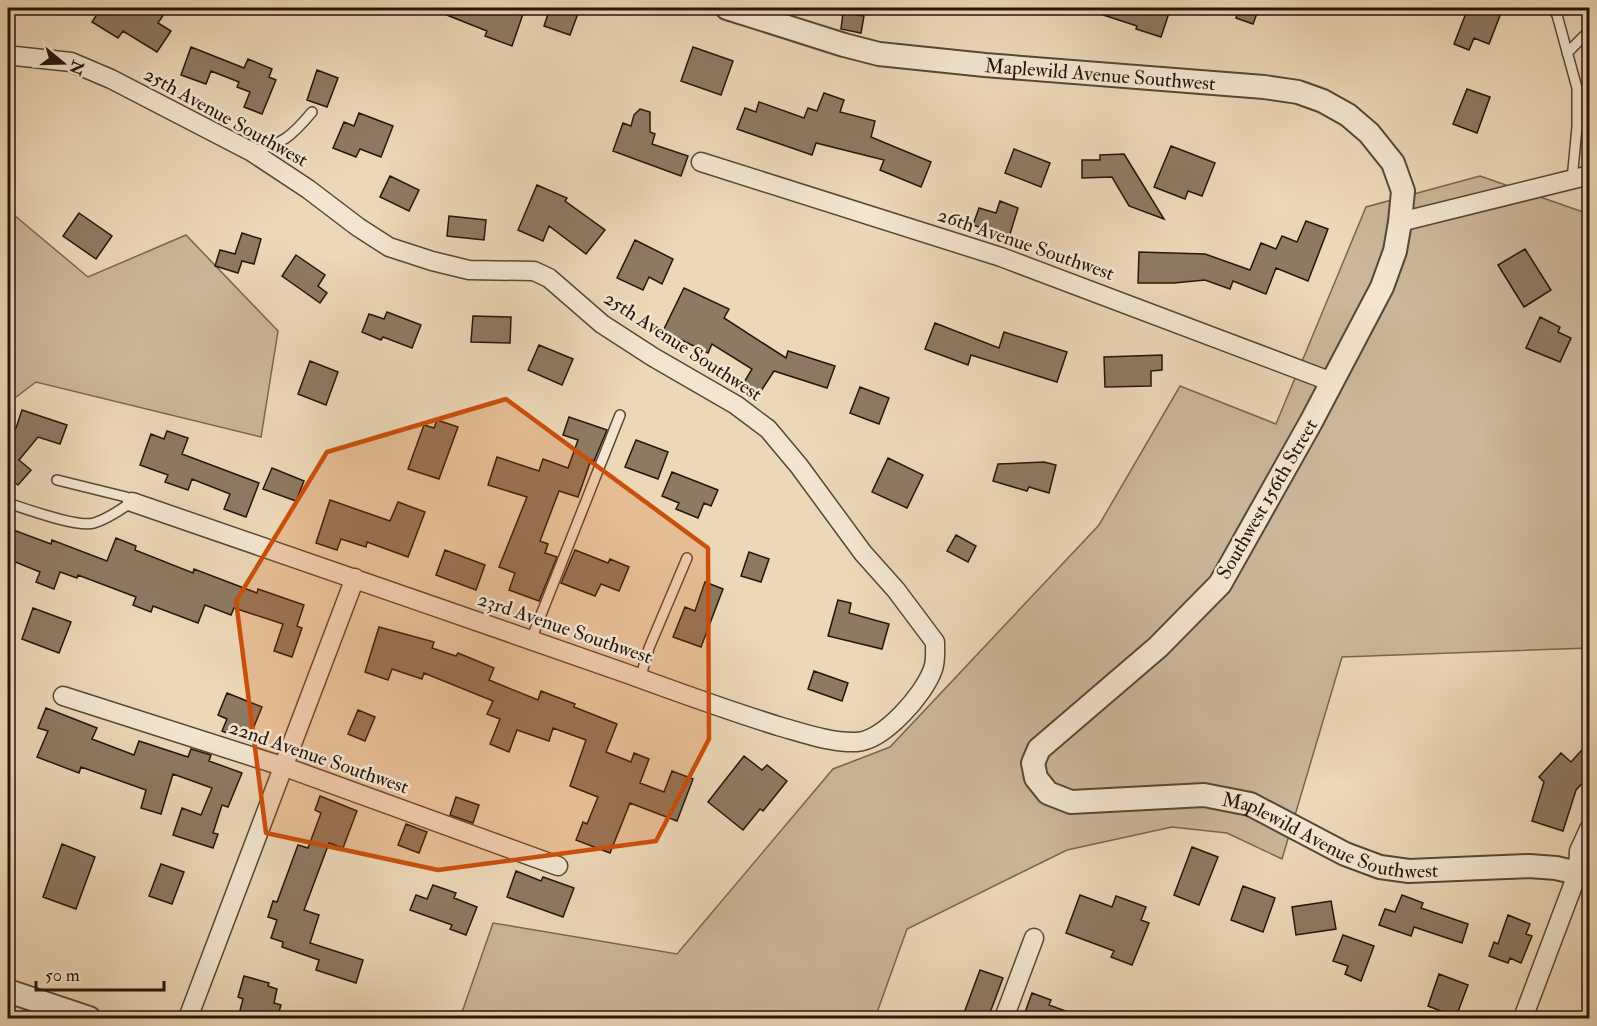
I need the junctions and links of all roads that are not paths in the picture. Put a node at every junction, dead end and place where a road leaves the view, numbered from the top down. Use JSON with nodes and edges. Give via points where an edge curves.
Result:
{"nodes":[{"id":1,"x":727,"y":8,"type":"edge"},
{"id":2,"x":1552,"y":8,"type":"edge"},
{"id":3,"x":1590,"y":30,"type":"edge"},
{"id":4,"x":1567,"y":52,"type":"junction"},
{"id":5,"x":8,"y":57,"type":"edge"},
{"id":6,"x":312,"y":112,"type":"dead end"},
{"id":7,"x":249,"y":151,"type":"junction"},
{"id":8,"x":701,"y":162,"type":"dead end"},
{"id":9,"x":1581,"y":178,"type":"edge"},
{"id":10,"x":1400,"y":222,"type":"junction"},
{"id":11,"x":1332,"y":382,"type":"junction"},
{"id":12,"x":621,"y":415,"type":"dead end"},
{"id":13,"x":57,"y":480,"type":"dead end"},
{"id":14,"x":132,"y":502,"type":"junction"},
{"id":15,"x":8,"y":503,"type":"edge"},
{"id":16,"x":687,"y":558,"type":"dead end"},
{"id":17,"x":355,"y":578,"type":"junction"},
{"id":18,"x":531,"y":640,"type":"junction"},
{"id":19,"x":935,"y":642,"type":"joint"},
{"id":20,"x":640,"y":679,"type":"junction"},
{"id":21,"x":63,"y":696,"type":"dead end"},
{"id":22,"x":285,"y":766,"type":"junction"},
{"id":23,"x":1071,"y":802,"type":"joint"},
{"id":24,"x":1590,"y":827,"type":"edge"},
{"id":25,"x":558,"y":866,"type":"dead end"},
{"id":26,"x":1584,"y":874,"type":"edge"},
{"id":27,"x":1034,"y":938,"type":"dead end"},
{"id":28,"x":8,"y":992,"type":"edge"},
{"id":29,"x":89,"y":1018,"type":"edge"},
{"id":30,"x":188,"y":1018,"type":"edge"},
{"id":31,"x":1004,"y":1018,"type":"edge"},
{"id":32,"x":1523,"y":1018,"type":"edge"}],
"edges":[{"from":1,"to":10,"type":"street","name":"Maplewild Avenue Southwest","via":[[879,54],[1298,92],[1323,100],[1348,115],[1369,133],[1393,163],[1403,191]]},
{"from":2,"to":4,"type":"lane"},
{"from":3,"to":4,"type":"lane"},
{"from":4,"to":9,"type":"lane","via":[[1577,88]]},
{"from":5,"to":7,"type":"street","name":"25th Avenue Southwest","via":[[71,62]]},
{"from":6,"to":7,"type":"lane","via":[[284,141]]},
{"from":7,"to":19,"type":"street","name":"25th Avenue Southwest","via":[[389,247],[469,270],[534,272],[549,278],[602,324],[736,405],[768,429]]},
{"from":8,"to":11,"type":"street","name":"26th Avenue Southwest","via":[[1001,256]]},
{"from":9,"to":10,"type":"street"},
{"from":10,"to":11,"type":"street","name":"Southwest 156th Street","via":[[1382,287]]},
{"from":11,"to":23,"type":"street","name":"Southwest 156th Street","via":[[1220,584],[1158,647],[1039,749],[1033,763],[1036,778],[1048,793]]},
{"from":12,"to":18,"type":"lane"},
{"from":13,"to":14,"type":"lane","via":[[126,497]]},
{"from":14,"to":15,"type":"lane","via":[[93,524]]},
{"from":14,"to":17,"type":"street","name":"23rd Avenue Southwest"},
{"from":16,"to":20,"type":"lane"},
{"from":17,"to":18,"type":"street","name":"23rd Avenue Southwest"},
{"from":17,"to":22,"type":"street"},
{"from":18,"to":20,"type":"street","name":"23rd Avenue Southwest"},
{"from":19,"to":20,"type":"street","name":"23rd Avenue Southwest","via":[[933,669],[904,712],[874,737],[855,742],[805,734]]},
{"from":21,"to":22,"type":"street","name":"22nd Avenue Southwest"},
{"from":22,"to":25,"type":"street","name":"22nd Avenue Southwest"},
{"from":22,"to":30,"type":"street"},
{"from":23,"to":26,"type":"street","name":"Maplewild Avenue Southwest","via":[[1204,795],[1250,804],[1345,854],[1380,867],[1409,871],[1528,866]]},
{"from":24,"to":26,"type":"street","via":[[1579,851]]},
{"from":26,"to":32,"type":"street"},
{"from":27,"to":31,"type":"street"},
{"from":28,"to":29,"type":"street","via":[[46,1008]]}]}
